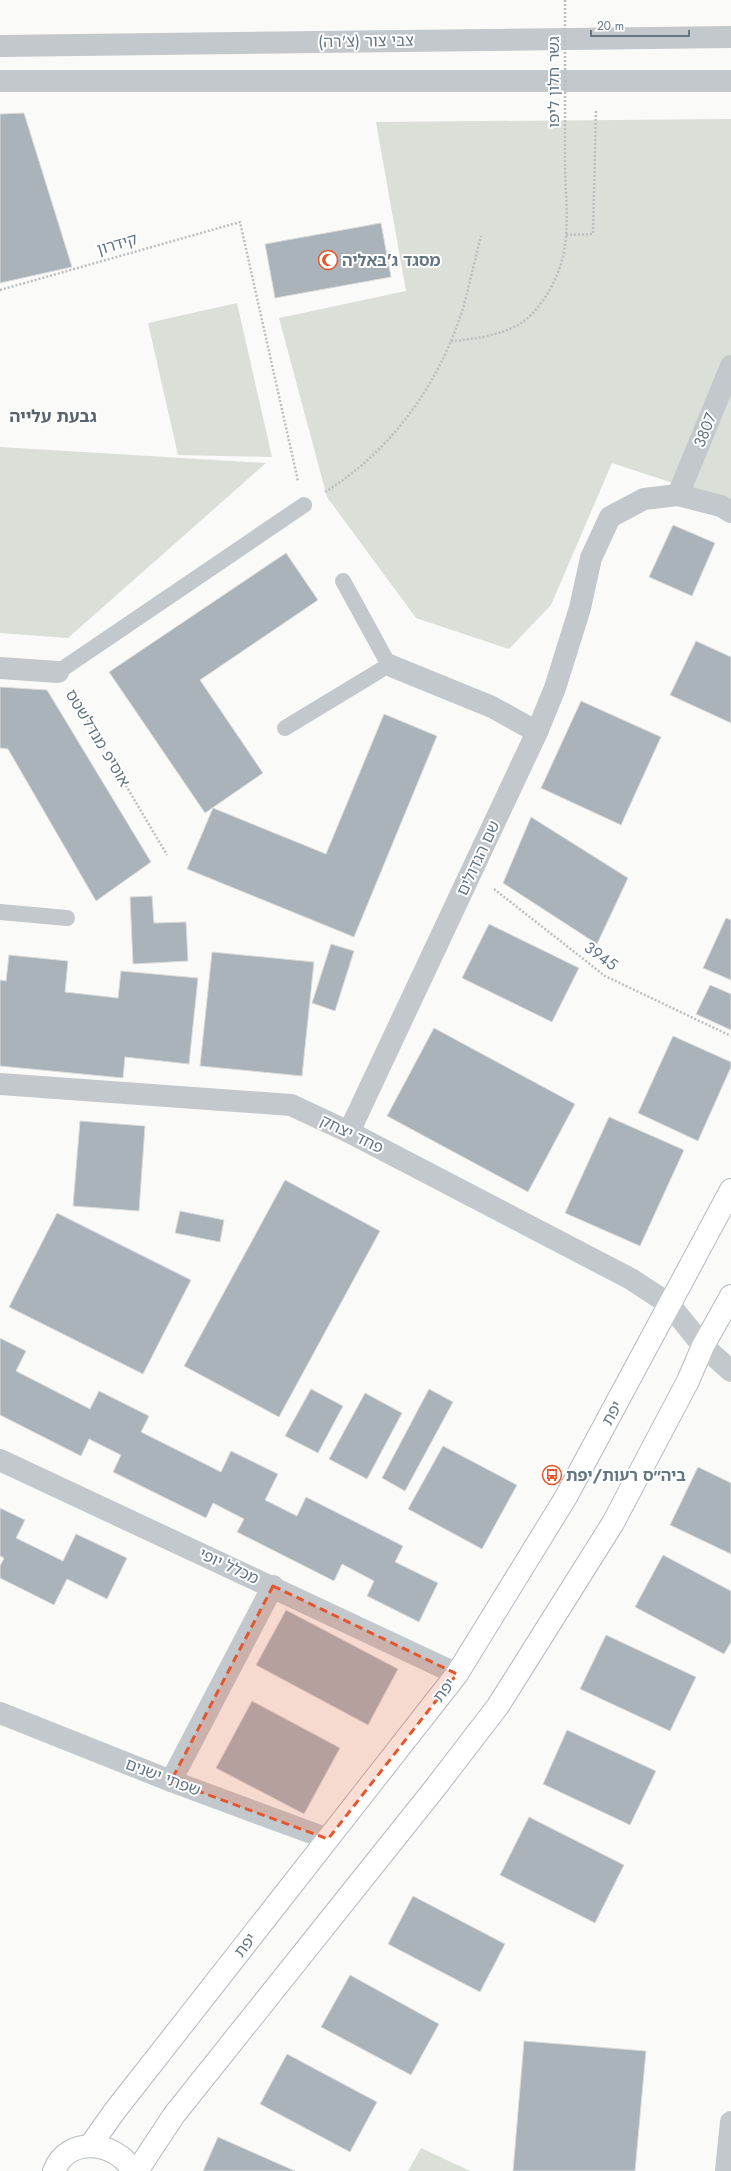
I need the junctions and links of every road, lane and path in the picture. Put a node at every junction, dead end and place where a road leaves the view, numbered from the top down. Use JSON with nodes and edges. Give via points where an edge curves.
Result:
{"nodes":[{"id":1,"x":565,"y":0,"type":"edge"},
{"id":2,"x":731,"y":37,"type":"edge"},
{"id":3,"x":0,"y":46,"type":"edge"},
{"id":4,"x":0,"y":81,"type":"edge"},
{"id":5,"x":598,"y":81,"type":"junction"},
{"id":6,"x":731,"y":81,"type":"edge"},
{"id":7,"x":566,"y":235,"type":"junction"},
{"id":8,"x":481,"y":236,"type":"dead end"},
{"id":9,"x":0,"y":290,"type":"edge"},
{"id":10,"x":450,"y":341,"type":"junction"},
{"id":11,"x":731,"y":366,"type":"edge"},
{"id":12,"x":678,"y":495,"type":"junction"},
{"id":13,"x":304,"y":505,"type":"junction"},
{"id":14,"x":731,"y":512,"type":"edge"},
{"id":15,"x":343,"y":581,"type":"dead end"},
{"id":16,"x":389,"y":665,"type":"junction"},
{"id":17,"x":0,"y":668,"type":"edge"},
{"id":18,"x":58,"y":672,"type":"junction"},
{"id":19,"x":285,"y":728,"type":"dead end"},
{"id":20,"x":537,"y":732,"type":"junction"},
{"id":21,"x":168,"y":855,"type":"dead end"},
{"id":22,"x":472,"y":871,"type":"junction"},
{"id":23,"x":0,"y":912,"type":"edge"},
{"id":24,"x":67,"y":918,"type":"dead end"},
{"id":25,"x":731,"y":1036,"type":"edge"},
{"id":26,"x":0,"y":1084,"type":"edge"},
{"id":27,"x":349,"y":1132,"type":"junction"},
{"id":28,"x":731,"y":1190,"type":"edge"},
{"id":29,"x":731,"y":1296,"type":"edge"},
{"id":30,"x":669,"y":1304,"type":"junction"},
{"id":31,"x":703,"y":1346,"type":"junction"},
{"id":32,"x":731,"y":1372,"type":"edge"},
{"id":33,"x":0,"y":1460,"type":"edge"},
{"id":34,"x":273,"y":1586,"type":"junction"},
{"id":35,"x":457,"y":1674,"type":"junction"},
{"id":36,"x":0,"y":1713,"type":"edge"},
{"id":37,"x":171,"y":1781,"type":"junction"},
{"id":38,"x":328,"y":1839,"type":"junction"},
{"id":39,"x":731,"y":2122,"type":"edge"},
{"id":40,"x":90,"y":2146,"type":"junction"},
{"id":41,"x":54,"y":2171,"type":"edge"},
{"id":42,"x":133,"y":2171,"type":"edge"},
{"id":43,"x":137,"y":2171,"type":"edge"},
{"id":44,"x":726,"y":2171,"type":"edge"}],
"edges":[{"from":1,"to":7,"type":"path","name":"גשר חלון ליפו","bridge":true},
{"from":2,"to":3,"type":"street","name":"צבי צור (צ'רה)"},
{"from":4,"to":5,"type":"street"},
{"from":5,"to":6,"type":"street"},
{"from":5,"to":7,"type":"path","via":[[593,234]]},
{"from":7,"to":10,"type":"path","name":"גשר חלון ליפו","via":[[563,256],[555,278],[541,302],[523,321],[473,340]]},
{"from":8,"to":10,"type":"path","via":[[464,305]]},
{"from":9,"to":13,"type":"path","name":"קידרון","via":[[240,222]]},
{"from":10,"to":13,"type":"path","via":[[414,409],[391,438],[358,469]]},
{"from":11,"to":12,"type":"street","name":"3807"},
{"from":12,"to":14,"type":"street","via":[[721,506]]},
{"from":12,"to":20,"type":"street","name":"שם הגדולים","via":[[644,499],[610,517],[591,558],[580,608],[555,688]]},
{"from":13,"to":18,"type":"lane"},
{"from":15,"to":16,"type":"lane"},
{"from":16,"to":19,"type":"lane"},
{"from":16,"to":20,"type":"street","via":[[492,708]]},
{"from":17,"to":18,"type":"street","name":"אוסיפ מנדלשטס"},
{"from":18,"to":21,"type":"path","name":"אוסיפ מנדלשטס"},
{"from":20,"to":22,"type":"street","name":"שם הגדולים"},
{"from":22,"to":25,"type":"path","name":"3945","via":[[605,976]]},
{"from":22,"to":27,"type":"street","name":"שם הגדולים"},
{"from":23,"to":24,"type":"lane"},
{"from":26,"to":27,"type":"street","name":"פחד יצחק","via":[[291,1105]]},
{"from":27,"to":30,"type":"street","name":"פחד יצחק","via":[[631,1279]]},
{"from":28,"to":30,"type":"street","name":"יפת"},
{"from":29,"to":31,"type":"street"},
{"from":30,"to":31,"type":"street","name":"פחד יצחק"},
{"from":30,"to":35,"type":"street","name":"יפת","via":[[640,1363],[566,1498]]},
{"from":31,"to":32,"type":"street","name":"פחד יצחק"},
{"from":31,"to":43,"type":"street","via":[[688,1381],[613,1523],[498,1706],[174,2115]]},
{"from":33,"to":34,"type":"street","name":"מכלל יופי"},
{"from":34,"to":35,"type":"street","name":"מכלל יופי"},
{"from":34,"to":37,"type":"street"},
{"from":35,"to":38,"type":"street","name":"יפת"},
{"from":36,"to":37,"type":"street","name":"שפתי ישנים"},
{"from":37,"to":38,"type":"street","name":"שפתי ישנים"},
{"from":38,"to":40,"type":"street","name":"יפת"},
{"from":39,"to":44,"type":"street"},
{"from":40,"to":41,"type":"street","via":[[76,2149],[64,2156]]},
{"from":40,"to":42,"type":"street","via":[[105,2147],[118,2153]]}]}
